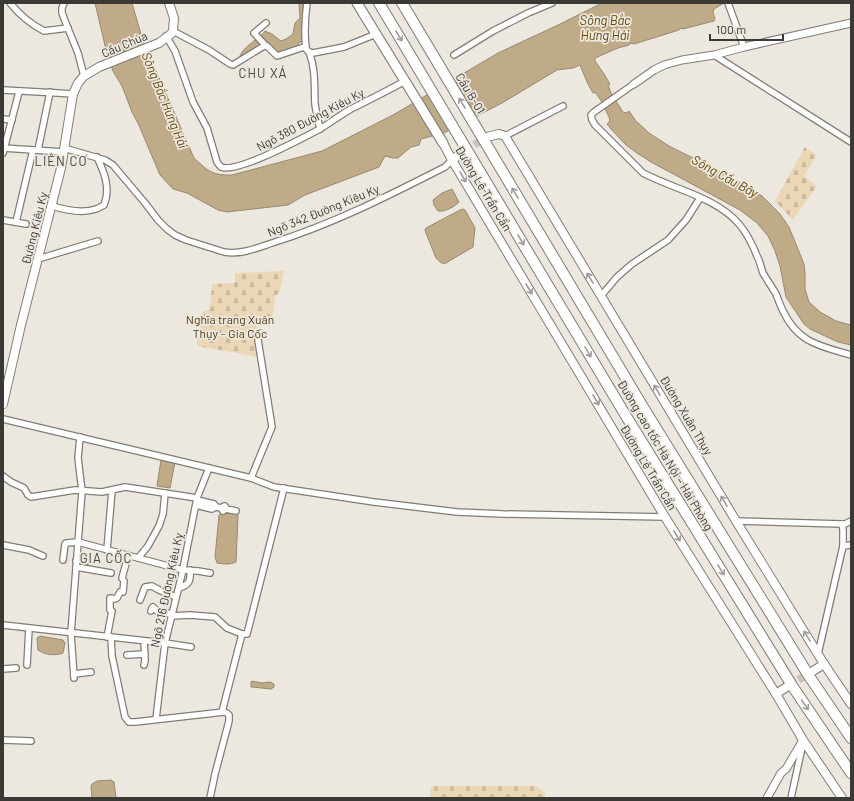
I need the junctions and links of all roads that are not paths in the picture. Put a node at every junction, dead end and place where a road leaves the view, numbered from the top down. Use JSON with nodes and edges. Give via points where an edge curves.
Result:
{"nodes":[{"id":1,"x":10,"y":3,"type":"edge"},
{"id":2,"x":64,"y":3,"type":"edge"},
{"id":3,"x":169,"y":3,"type":"edge"},
{"id":4,"x":307,"y":3,"type":"edge"},
{"id":5,"x":357,"y":3,"type":"edge"},
{"id":6,"x":379,"y":3,"type":"edge"},
{"id":7,"x":402,"y":3,"type":"edge"},
{"id":8,"x":552,"y":3,"type":"edge"},
{"id":9,"x":728,"y":3,"type":"edge"},
{"id":10,"x":266,"y":23,"type":"dead end"},
{"id":11,"x":851,"y":23,"type":"edge"},
{"id":12,"x":68,"y":28,"type":"junction"},
{"id":13,"x":170,"y":34,"type":"junction"},
{"id":14,"x":376,"y":34,"type":"junction"},
{"id":15,"x":266,"y":46,"type":"junction"},
{"id":16,"x":744,"y":47,"type":"junction"},
{"id":17,"x":307,"y":50,"type":"junction"},
{"id":18,"x":454,"y":55,"type":"dead end"},
{"id":19,"x":714,"y":56,"type":"junction"},
{"id":20,"x":99,"y":67,"type":"joint"},
{"id":21,"x":84,"y":76,"type":"junction"},
{"id":22,"x":407,"y":84,"type":"junction"},
{"id":23,"x":634,"y":84,"type":"joint"},
{"id":24,"x":3,"y":90,"type":"edge"},
{"id":25,"x":19,"y":92,"type":"junction"},
{"id":26,"x":50,"y":92,"type":"junction"},
{"id":27,"x":73,"y":94,"type":"junction"},
{"id":28,"x":563,"y":106,"type":"dead end"},
{"id":29,"x":3,"y":119,"type":"edge"},
{"id":30,"x":12,"y":120,"type":"junction"},
{"id":31,"x":320,"y":128,"type":"junction"},
{"id":32,"x":505,"y":136,"type":"junction"},
{"id":33,"x":484,"y":137,"type":"junction"},
{"id":34,"x":851,"y":142,"type":"edge"},
{"id":35,"x":443,"y":143,"type":"joint"},
{"id":36,"x":465,"y":149,"type":"junction"},
{"id":37,"x":3,"y":150,"type":"edge"},
{"id":38,"x":36,"y":150,"type":"junction"},
{"id":39,"x":64,"y":150,"type":"junction"},
{"id":40,"x":97,"y":157,"type":"junction"},
{"id":41,"x":452,"y":160,"type":"junction"},
{"id":42,"x":700,"y":198,"type":"junction"},
{"id":43,"x":52,"y":206,"type":"junction"},
{"id":44,"x":3,"y":220,"type":"edge"},
{"id":45,"x":16,"y":222,"type":"junction"},
{"id":46,"x":26,"y":224,"type":"dead end"},
{"id":47,"x":98,"y":241,"type":"dead end"},
{"id":48,"x":38,"y":259,"type":"junction"},
{"id":49,"x":601,"y":296,"type":"junction"},
{"id":50,"x":258,"y":340,"type":"dead end"},
{"id":51,"x":851,"y":355,"type":"edge"},
{"id":52,"x":3,"y":401,"type":"edge"},
{"id":53,"x":643,"y":406,"type":"junction"},
{"id":54,"x":3,"y":419,"type":"edge"},
{"id":55,"x":80,"y":437,"type":"junction"},
{"id":56,"x":209,"y":468,"type":"junction"},
{"id":57,"x":3,"y":476,"type":"edge"},
{"id":58,"x":251,"y":478,"type":"junction"},
{"id":59,"x":284,"y":488,"type":"junction"},
{"id":60,"x":112,"y":490,"type":"junction"},
{"id":61,"x":82,"y":491,"type":"junction"},
{"id":62,"x":165,"y":493,"type":"junction"},
{"id":63,"x":197,"y":501,"type":"junction"},
{"id":64,"x":236,"y":511,"type":"dead end"},
{"id":65,"x":665,"y":517,"type":"junction"},
{"id":66,"x":736,"y":521,"type":"junction"},
{"id":67,"x":851,"y":521,"type":"edge"},
{"id":68,"x":842,"y":524,"type":"junction"},
{"id":69,"x":78,"y":542,"type":"junction"},
{"id":70,"x":3,"y":545,"type":"edge"},
{"id":71,"x":851,"y":545,"type":"edge"},
{"id":72,"x":843,"y":546,"type":"junction"},
{"id":73,"x":107,"y":550,"type":"junction"},
{"id":74,"x":43,"y":556,"type":"dead end"},
{"id":75,"x":128,"y":556,"type":"junction"},
{"id":76,"x":138,"y":558,"type":"junction"},
{"id":77,"x":63,"y":560,"type":"dead end"},
{"id":78,"x":88,"y":561,"type":"dead end"},
{"id":79,"x":76,"y":564,"type":"junction"},
{"id":80,"x":183,"y":570,"type":"junction"},
{"id":81,"x":190,"y":570,"type":"junction"},
{"id":82,"x":111,"y":573,"type":"dead end"},
{"id":83,"x":210,"y":573,"type":"dead end"},
{"id":84,"x":179,"y":588,"type":"junction"},
{"id":85,"x":176,"y":597,"type":"junction"},
{"id":86,"x":140,"y":600,"type":"dead end"},
{"id":87,"x":152,"y":611,"type":"dead end"},
{"id":88,"x":172,"y":615,"type":"junction"},
{"id":89,"x":3,"y":625,"type":"edge"},
{"id":90,"x":29,"y":628,"type":"junction"},
{"id":91,"x":71,"y":633,"type":"junction"},
{"id":92,"x":242,"y":634,"type":"junction"},
{"id":93,"x":109,"y":637,"type":"junction"},
{"id":94,"x":144,"y":641,"type":"junction"},
{"id":95,"x":165,"y":643,"type":"junction"},
{"id":96,"x":191,"y":647,"type":"dead end"},
{"id":97,"x":145,"y":654,"type":"junction"},
{"id":98,"x":818,"y":654,"type":"junction"},
{"id":99,"x":127,"y":655,"type":"dead end"},
{"id":100,"x":824,"y":664,"type":"junction"},
{"id":101,"x":27,"y":665,"type":"dead end"},
{"id":102,"x":144,"y":665,"type":"dead end"},
{"id":103,"x":16,"y":668,"type":"dead end"},
{"id":104,"x":3,"y":669,"type":"edge"},
{"id":105,"x":813,"y":671,"type":"tunnel mouth"},
{"id":106,"x":91,"y":672,"type":"dead end"},
{"id":107,"x":788,"y":686,"type":"tunnel mouth"},
{"id":108,"x":776,"y":694,"type":"junction"},
{"id":109,"x":851,"y":704,"type":"edge"},
{"id":110,"x":222,"y":712,"type":"junction"},
{"id":111,"x":156,"y":719,"type":"junction"},
{"id":112,"x":851,"y":731,"type":"edge"},
{"id":113,"x":851,"y":738,"type":"edge"},
{"id":114,"x":3,"y":740,"type":"edge"},
{"id":115,"x":804,"y":740,"type":"junction"},
{"id":116,"x":31,"y":741,"type":"dead end"},
{"id":117,"x":786,"y":769,"type":"junction"},
{"id":118,"x":851,"y":773,"type":"edge"},
{"id":119,"x":796,"y":774,"type":"junction"},
{"id":120,"x":210,"y":798,"type":"edge"},
{"id":121,"x":767,"y":798,"type":"edge"},
{"id":122,"x":791,"y":798,"type":"edge"},
{"id":123,"x":842,"y":798,"type":"edge"}],
"edges":[{"from":1,"to":12,"type":"street","via":[[44,31]]},
{"from":2,"to":12,"type":"street","via":[[62,13]]},
{"from":3,"to":13,"type":"main road","via":[[174,18]]},
{"from":4,"to":17,"type":"street","via":[[304,36]]},
{"from":5,"to":14,"type":"main road"},
{"from":6,"to":36,"type":"highway","one_way":true},
{"from":33,"to":7,"type":"highway","name":"Cầu B-01","one_way":true},
{"from":8,"to":18,"type":"street","via":[[493,31]]},
{"from":9,"to":16,"type":"street"},
{"from":10,"to":15,"type":"street","via":[[254,33]]},
{"from":11,"to":16,"type":"street"},
{"from":12,"to":21,"type":"street"},
{"from":13,"to":15,"type":"street","via":[[209,50],[230,64],[235,64]]},
{"from":13,"to":20,"type":"main road","name":"Cầu Chùa","via":[[159,43]]},
{"from":13,"to":31,"type":"street","name":"Ngõ 380 Đường Kiêu Kỵ","via":[[188,90],[207,128],[219,166],[227,168],[245,164]]},
{"from":14,"to":17,"type":"street","via":[[340,48],[313,53]]},
{"from":14,"to":22,"type":"main road"},
{"from":15,"to":17,"type":"street","via":[[277,56],[303,48]]},
{"from":16,"to":19,"type":"street"},
{"from":17,"to":31,"type":"street","via":[[314,68]]},
{"from":19,"to":23,"type":"street","via":[[664,65]]},
{"from":19,"to":34,"type":"street"},
{"from":20,"to":21,"type":"main road","name":"Đường Kiêu Kỵ"},
{"from":21,"to":27,"type":"main road","name":"Đường Kiêu Kỵ"},
{"from":22,"to":31,"type":"street","name":"Ngõ 380 Đường Kiêu Kỵ","via":[[350,110]]},
{"from":22,"to":35,"type":"main road"},
{"from":23,"to":42,"type":"street","via":[[594,112],[591,115],[592,120],[643,174]]},
{"from":24,"to":25,"type":"street"},
{"from":25,"to":26,"type":"street"},
{"from":25,"to":30,"type":"street"},
{"from":26,"to":27,"type":"street"},
{"from":26,"to":38,"type":"street"},
{"from":27,"to":39,"type":"main road","name":"Đường Kiêu Kỵ"},
{"from":28,"to":32,"type":"street"},
{"from":29,"to":30,"type":"street"},
{"from":30,"to":37,"type":"street"},
{"from":32,"to":33,"type":"main road","via":[[499,134]]},
{"from":49,"to":32,"type":"main road","name":"Đường Xuân Thụy","one_way":true},
{"from":53,"to":33,"type":"highway","name":"Đường cao tốc Hà Nội – Hải Phòng","one_way":true},
{"from":35,"to":41,"type":"main road","name":"Đường Lê Trần Cẩn"},
{"from":36,"to":41,"type":"main road"},
{"from":36,"to":118,"type":"highway","name":"Đường cao tốc Hà Nội – Hải Phòng","one_way":true,"via":[[793,687]]},
{"from":37,"to":38,"type":"street","name":"Ngõ 342 Đường Kiêu Kỵ"},
{"from":38,"to":39,"type":"street","name":"Ngõ 342 Đường Kiêu Kỵ"},
{"from":38,"to":45,"type":"street"},
{"from":39,"to":40,"type":"street","name":"Ngõ 342 Đường Kiêu Kỵ"},
{"from":39,"to":43,"type":"main road","name":"Đường Kiêu Kỵ"},
{"from":40,"to":41,"type":"street","name":"Ngõ 342 Đường Kiêu Kỵ","via":[[113,165],[167,230],[186,240],[229,253],[294,236],[339,218],[445,167]]},
{"from":40,"to":43,"type":"street","via":[[106,180],[104,205],[95,210],[81,211]]},
{"from":41,"to":65,"type":"main road","name":"Đường Lê Trần Cẩn","one_way":true},
{"from":42,"to":49,"type":"street","via":[[686,220],[668,240],[632,264]]},
{"from":42,"to":51,"type":"street","via":[[720,208],[739,224],[757,255],[783,312],[800,335],[818,345]]},
{"from":43,"to":48,"type":"main road","name":"Đường Kiêu Kỵ"},
{"from":44,"to":45,"type":"street"},
{"from":45,"to":46,"type":"street"},
{"from":47,"to":48,"type":"street"},
{"from":48,"to":52,"type":"main road","name":"Đường Kiêu Kỵ"},
{"from":66,"to":49,"type":"main road","name":"Đường Xuân Thụy","one_way":true},
{"from":50,"to":58,"type":"street","via":[[272,427]]},
{"from":53,"to":112,"type":"highway","via":[[811,675]]},
{"from":53,"to":113,"type":"highway","name":"Đường cao tốc Hà Nội – Hải Phòng","via":[[809,676]]},
{"from":54,"to":55,"type":"street"},
{"from":55,"to":56,"type":"street"},
{"from":55,"to":61,"type":"street","via":[[78,458]]},
{"from":56,"to":58,"type":"street"},
{"from":56,"to":63,"type":"street","name":"Ngõ 216 Đường Kiêu Kỵ"},
{"from":57,"to":61,"type":"street","via":[[24,488],[31,497]]},
{"from":58,"to":59,"type":"street"},
{"from":59,"to":65,"type":"street","via":[[457,512]]},
{"from":59,"to":92,"type":"street","via":[[248,631],[246,635]]},
{"from":60,"to":61,"type":"street"},
{"from":60,"to":62,"type":"street","via":[[125,487]]},
{"from":60,"to":73,"type":"street"},
{"from":61,"to":69,"type":"street"},
{"from":62,"to":63,"type":"street"},
{"from":62,"to":76,"type":"street","via":[[159,526]]},
{"from":63,"to":64,"type":"street"},
{"from":63,"to":80,"type":"street","name":"Ngõ 216 Đường Kiêu Kỵ"},
{"from":65,"to":108,"type":"main road","name":"Đường Lê Trần Cẩn","one_way":true},
{"from":66,"to":68,"type":"street"},
{"from":98,"to":66,"type":"main road","name":"Đường Xuân Thụy","one_way":true},
{"from":67,"to":68,"type":"street"},
{"from":68,"to":72,"type":"street"},
{"from":69,"to":73,"type":"street"},
{"from":69,"to":77,"type":"street","via":[[66,543]]},
{"from":69,"to":79,"type":"street"},
{"from":70,"to":74,"type":"street","via":[[29,550]]},
{"from":71,"to":72,"type":"street"},
{"from":72,"to":98,"type":"street"},
{"from":73,"to":75,"type":"street"},
{"from":75,"to":76,"type":"street"},
{"from":75,"to":93,"type":"street","via":[[122,578],[123,592],[115,599],[110,598],[112,611]]},
{"from":76,"to":80,"type":"street"},
{"from":78,"to":79,"type":"street","via":[[82,559]]},
{"from":79,"to":82,"type":"street"},
{"from":79,"to":91,"type":"street"},
{"from":80,"to":81,"type":"street"},
{"from":80,"to":84,"type":"street","name":"Ngõ 216 Đường Kiêu Kỵ"},
{"from":81,"to":83,"type":"street"},
{"from":81,"to":84,"type":"street","via":[[189,581]]},
{"from":84,"to":85,"type":"street","name":"Ngõ 216 Đường Kiêu Kỵ"},
{"from":85,"to":86,"type":"street","via":[[148,586],[145,587]]},
{"from":85,"to":88,"type":"street","name":"Ngõ 216 Đường Kiêu Kỵ"},
{"from":87,"to":88,"type":"street","via":[[154,607]]},
{"from":88,"to":92,"type":"street","via":[[215,617],[227,628]]},
{"from":88,"to":95,"type":"street","name":"Ngõ 216 Đường Kiêu Kỵ"},
{"from":89,"to":90,"type":"street"},
{"from":90,"to":91,"type":"street"},
{"from":90,"to":101,"type":"street"},
{"from":91,"to":93,"type":"street"},
{"from":91,"to":106,"type":"street","via":[[74,676]]},
{"from":92,"to":110,"type":"street"},
{"from":93,"to":94,"type":"street"},
{"from":93,"to":111,"type":"street","via":[[125,717],[129,722]]},
{"from":94,"to":95,"type":"street"},
{"from":94,"to":97,"type":"street"},
{"from":95,"to":96,"type":"street"},
{"from":95,"to":111,"type":"street","name":"Ngõ 216 Đường Kiêu Kỵ"},
{"from":97,"to":99,"type":"street"},
{"from":97,"to":102,"type":"street"},
{"from":98,"to":100,"type":"main road","name":"Đường Xuân Thụy"},
{"from":100,"to":105,"type":"main road"},
{"from":100,"to":109,"type":"main road","name":"Đường Xuân Thụy"},
{"from":103,"to":104,"type":"street"},
{"from":107,"to":108,"type":"main road"},
{"from":108,"to":115,"type":"main road","name":"Đường Lê Trần Cẩn"},
{"from":110,"to":111,"type":"street"},
{"from":110,"to":120,"type":"street","via":[[227,713],[229,721]]},
{"from":114,"to":116,"type":"street"},
{"from":115,"to":117,"type":"street"},
{"from":115,"to":119,"type":"street"},
{"from":115,"to":123,"type":"main road","name":"Đường Lê Trần Cẩn"},
{"from":117,"to":119,"type":"street"},
{"from":117,"to":121,"type":"street"},
{"from":119,"to":122,"type":"street"}]}
